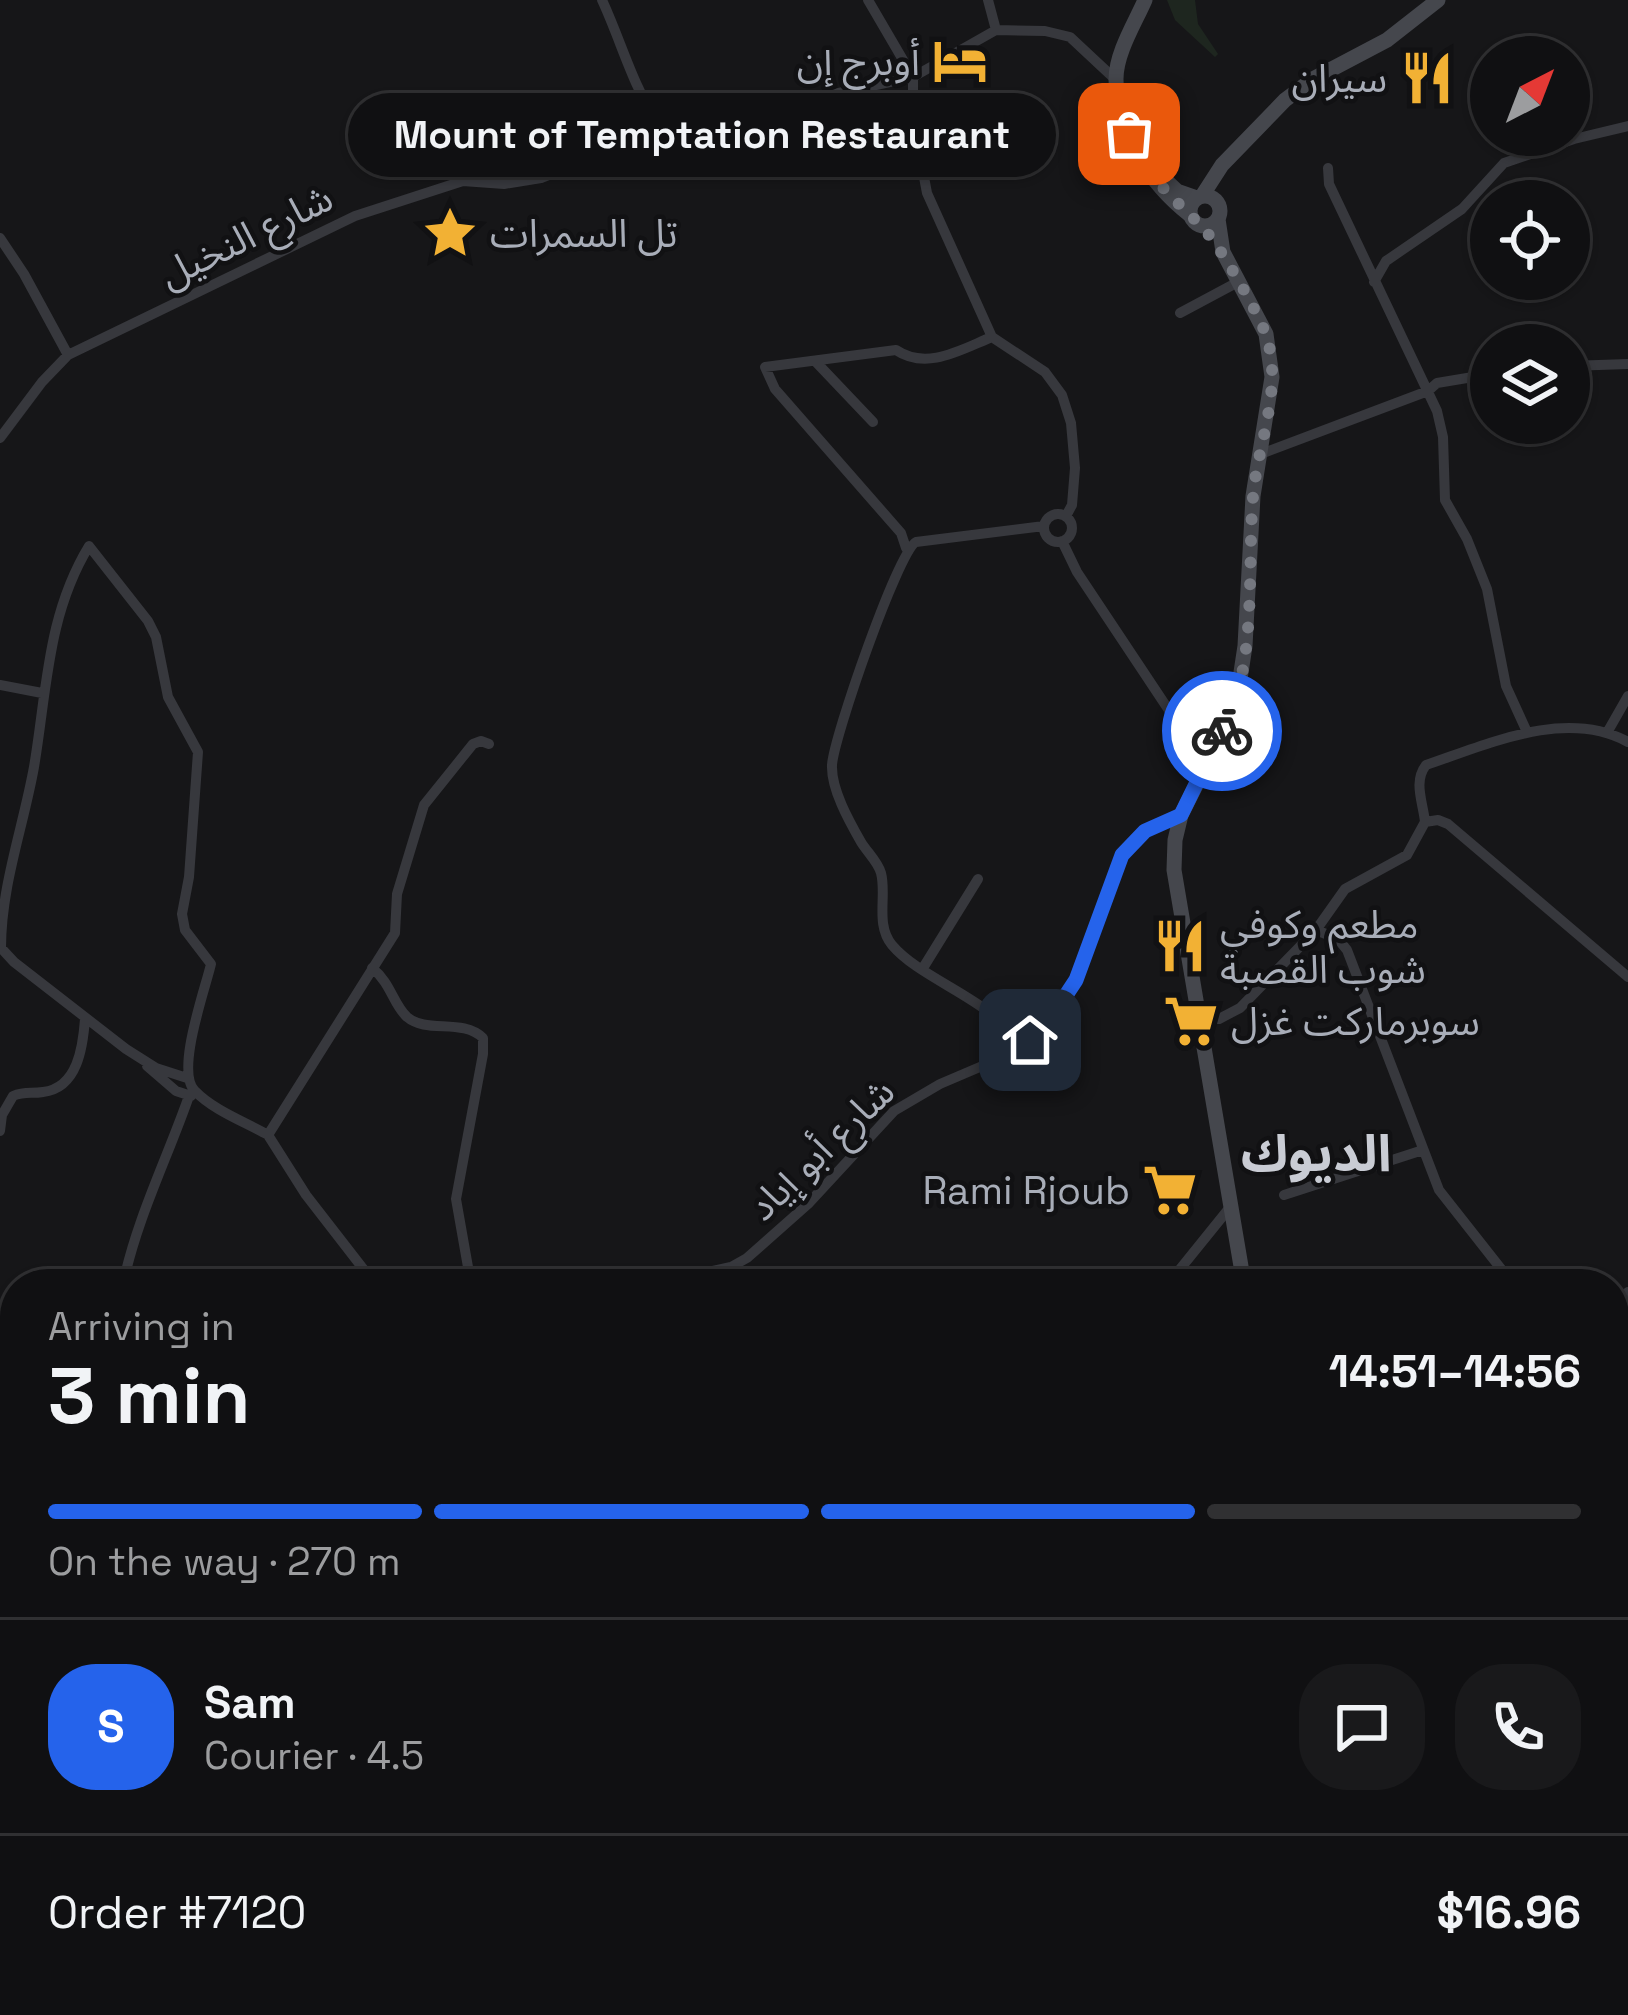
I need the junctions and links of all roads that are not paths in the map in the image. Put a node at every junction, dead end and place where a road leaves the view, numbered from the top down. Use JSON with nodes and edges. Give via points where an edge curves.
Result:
{"nodes":[{"id":1,"x":602,"y":0,"type":"edge"},
{"id":2,"x":868,"y":0,"type":"edge"},
{"id":3,"x":988,"y":0,"type":"edge"},
{"id":4,"x":1145,"y":0,"type":"edge"},
{"id":5,"x":1438,"y":0,"type":"edge"},
{"id":6,"x":995,"y":30,"type":"junction"},
{"id":7,"x":913,"y":77,"type":"junction"},
{"id":8,"x":1116,"y":80,"type":"junction"},
{"id":9,"x":657,"y":122,"type":"junction"},
{"id":10,"x":1628,"y":126,"type":"edge"},
{"id":11,"x":1129,"y":134,"type":"junction"},
{"id":12,"x":1244,"y":144,"type":"junction"},
{"id":13,"x":1328,"y":168,"type":"dead end"},
{"id":14,"x":1200,"y":197,"type":"junction"},
{"id":15,"x":1218,"y":212,"type":"junction"},
{"id":16,"x":1195,"y":220,"type":"junction"},
{"id":17,"x":0,"y":238,"type":"edge"},
{"id":18,"x":1238,"y":281,"type":"junction"},
{"id":19,"x":1374,"y":282,"type":"junction"},
{"id":20,"x":1180,"y":314,"type":"dead end"},
{"id":21,"x":992,"y":337,"type":"junction"},
{"id":22,"x":68,"y":355,"type":"junction"},
{"id":23,"x":815,"y":361,"type":"junction"},
{"id":24,"x":1628,"y":364,"type":"edge"},
{"id":25,"x":1590,"y":365,"type":"edge"},
{"id":26,"x":1470,"y":377,"type":"edge"},
{"id":27,"x":1428,"y":391,"type":"junction"},
{"id":28,"x":873,"y":422,"type":"dead end"},
{"id":29,"x":0,"y":438,"type":"edge"},
{"id":30,"x":1258,"y":455,"type":"junction"},
{"id":31,"x":1066,"y":516,"type":"junction"},
{"id":32,"x":1044,"y":526,"type":"junction"},
{"id":33,"x":1062,"y":542,"type":"junction"},
{"id":34,"x":906,"y":548,"type":"junction"},
{"id":35,"x":0,"y":685,"type":"edge"},
{"id":36,"x":42,"y":693,"type":"junction"},
{"id":37,"x":1628,"y":696,"type":"edge"},
{"id":38,"x":1528,"y":731,"type":"junction"},
{"id":39,"x":1608,"y":731,"type":"junction"},
{"id":40,"x":1628,"y":742,"type":"edge"},
{"id":41,"x":489,"y":744,"type":"dead end"},
{"id":42,"x":1204,"y":763,"type":"junction"},
{"id":43,"x":1181,"y":815,"type":"junction"},
{"id":44,"x":1425,"y":822,"type":"junction"},
{"id":45,"x":4,"y":876,"type":"edge"},
{"id":46,"x":978,"y":879,"type":"dead end"},
{"id":47,"x":1316,"y":930,"type":"junction"},
{"id":48,"x":1,"y":939,"type":"edge"},
{"id":49,"x":1,"y":950,"type":"edge"},
{"id":50,"x":373,"y":968,"type":"junction"},
{"id":51,"x":923,"y":968,"type":"junction"},
{"id":52,"x":1628,"y":976,"type":"edge"},
{"id":53,"x":85,"y":1018,"type":"junction"},
{"id":54,"x":1199,"y":1018,"type":"junction"},
{"id":55,"x":1020,"y":1049,"type":"junction"},
{"id":56,"x":141,"y":1060,"type":"junction"},
{"id":57,"x":188,"y":1078,"type":"junction"},
{"id":58,"x":196,"y":1096,"type":"junction"},
{"id":59,"x":0,"y":1131,"type":"edge"},
{"id":60,"x":268,"y":1135,"type":"junction"},
{"id":61,"x":1423,"y":1150,"type":"junction"},
{"id":62,"x":1284,"y":1196,"type":"dead end"},
{"id":63,"x":1233,"y":1204,"type":"junction"},
{"id":64,"x":127,"y":1269,"type":"edge"},
{"id":65,"x":363,"y":1269,"type":"edge"},
{"id":66,"x":468,"y":1269,"type":"edge"},
{"id":67,"x":724,"y":1269,"type":"edge"},
{"id":68,"x":1180,"y":1269,"type":"edge"},
{"id":69,"x":1242,"y":1269,"type":"edge"},
{"id":70,"x":1502,"y":1269,"type":"edge"}],
"edges":[{"from":1,"to":9,"type":"street","via":[[636,91]]},
{"from":2,"to":7,"type":"street"},
{"from":3,"to":6,"type":"street"},
{"from":4,"to":8,"type":"main road"},
{"from":5,"to":12,"type":"main road","via":[[1299,90]]},
{"from":6,"to":7,"type":"street"},
{"from":6,"to":8,"type":"street","via":[[1070,37]]},
{"from":7,"to":9,"type":"street"},
{"from":7,"to":21,"type":"street","via":[[927,193]]},
{"from":8,"to":11,"type":"main road"},
{"from":9,"to":22,"type":"street","name":"شارع النخيل","via":[[541,178],[463,181],[355,215]]},
{"from":10,"to":19,"type":"street","via":[[1504,164],[1462,209],[1386,261]]},
{"from":11,"to":14,"type":"main road","via":[[1165,182]]},
{"from":11,"to":16,"type":"main road","via":[[1154,180]]},
{"from":12,"to":14,"type":"main road"},
{"from":12,"to":15,"type":"main road","via":[[1229,166]]},
{"from":13,"to":19,"type":"street"},
{"from":14,"to":15,"type":"main road","via":[[1212,198]]},
{"from":14,"to":16,"type":"main road","via":[[1191,205]]},
{"from":15,"to":16,"type":"main road","via":[[1210,225]]},
{"from":15,"to":18,"type":"main road","via":[[1223,252]]},
{"from":16,"to":18,"type":"main road"},
{"from":17,"to":22,"type":"street"},
{"from":18,"to":20,"type":"street"},
{"from":18,"to":30,"type":"main road","via":[[1270,356]]},
{"from":19,"to":27,"type":"street"},
{"from":21,"to":23,"type":"street","via":[[936,358],[896,350]]},
{"from":21,"to":31,"type":"street","via":[[1045,372],[1061,395],[1075,468]]},
{"from":22,"to":29,"type":"street"},
{"from":23,"to":28,"type":"street"},
{"from":23,"to":34,"type":"street","via":[[765,367]]},
{"from":24,"to":25,"type":"street"},
{"from":26,"to":27,"type":"street"},
{"from":27,"to":30,"type":"street"},
{"from":27,"to":38,"type":"street","via":[[1443,437],[1445,500],[1487,589],[1506,686]]},
{"from":30,"to":42,"type":"main road","via":[[1238,692]]},
{"from":31,"to":32,"type":"street","via":[[1052,514]]},
{"from":31,"to":33,"type":"street","via":[[1072,532]]},
{"from":32,"to":33,"type":"street"},
{"from":32,"to":34,"type":"street"},
{"from":33,"to":42,"type":"street"},
{"from":34,"to":51,"type":"street","via":[[832,764],[840,799],[880,868],[888,938]]},
{"from":35,"to":36,"type":"street"},
{"from":36,"to":45,"type":"street","via":[[34,766]]},
{"from":36,"to":57,"type":"street","via":[[66,588],[88,546],[148,621],[168,697],[198,752],[182,914],[185,931],[212,964]]},
{"from":37,"to":39,"type":"street"},
{"from":38,"to":39,"type":"street"},
{"from":38,"to":44,"type":"street","via":[[1426,765],[1419,786]]},
{"from":39,"to":40,"type":"street"},
{"from":41,"to":50,"type":"street","via":[[473,744],[424,805],[397,894],[395,934]]},
{"from":42,"to":43,"type":"main road"},
{"from":43,"to":54,"type":"main road","via":[[1176,896]]},
{"from":43,"to":55,"type":"street","name":"شارع أبو إياد","via":[[1145,831],[1122,855],[1076,980]]},
{"from":44,"to":47,"type":"street","via":[[1407,855],[1345,889]]},
{"from":44,"to":52,"type":"street","via":[[1448,824]]},
{"from":45,"to":48,"type":"street"},
{"from":46,"to":51,"type":"street"},
{"from":47,"to":54,"type":"street","via":[[1240,1008]]},
{"from":47,"to":61,"type":"street","via":[[1346,950]]},
{"from":48,"to":49,"type":"street"},
{"from":49,"to":53,"type":"street"},
{"from":50,"to":60,"type":"street"},
{"from":50,"to":66,"type":"street","via":[[413,1020],[469,1028],[483,1038],[455,1208]]},
{"from":51,"to":55,"type":"street","via":[[1005,1027]]},
{"from":53,"to":56,"type":"street"},
{"from":53,"to":59,"type":"street","via":[[70,1074],[53,1089],[14,1096]]},
{"from":54,"to":63,"type":"main road"},
{"from":55,"to":67,"type":"street","name":"شارع أبو إياد","via":[[894,1112],[808,1204]]},
{"from":56,"to":57,"type":"street"},
{"from":56,"to":58,"type":"street","via":[[166,1084]]},
{"from":57,"to":58,"type":"street"},
{"from":58,"to":60,"type":"street"},
{"from":58,"to":64,"type":"street","via":[[148,1197]]},
{"from":60,"to":65,"type":"street"},
{"from":61,"to":62,"type":"street"},
{"from":61,"to":70,"type":"street","via":[[1439,1190]]},
{"from":63,"to":68,"type":"street"},
{"from":63,"to":69,"type":"main road"}]}
